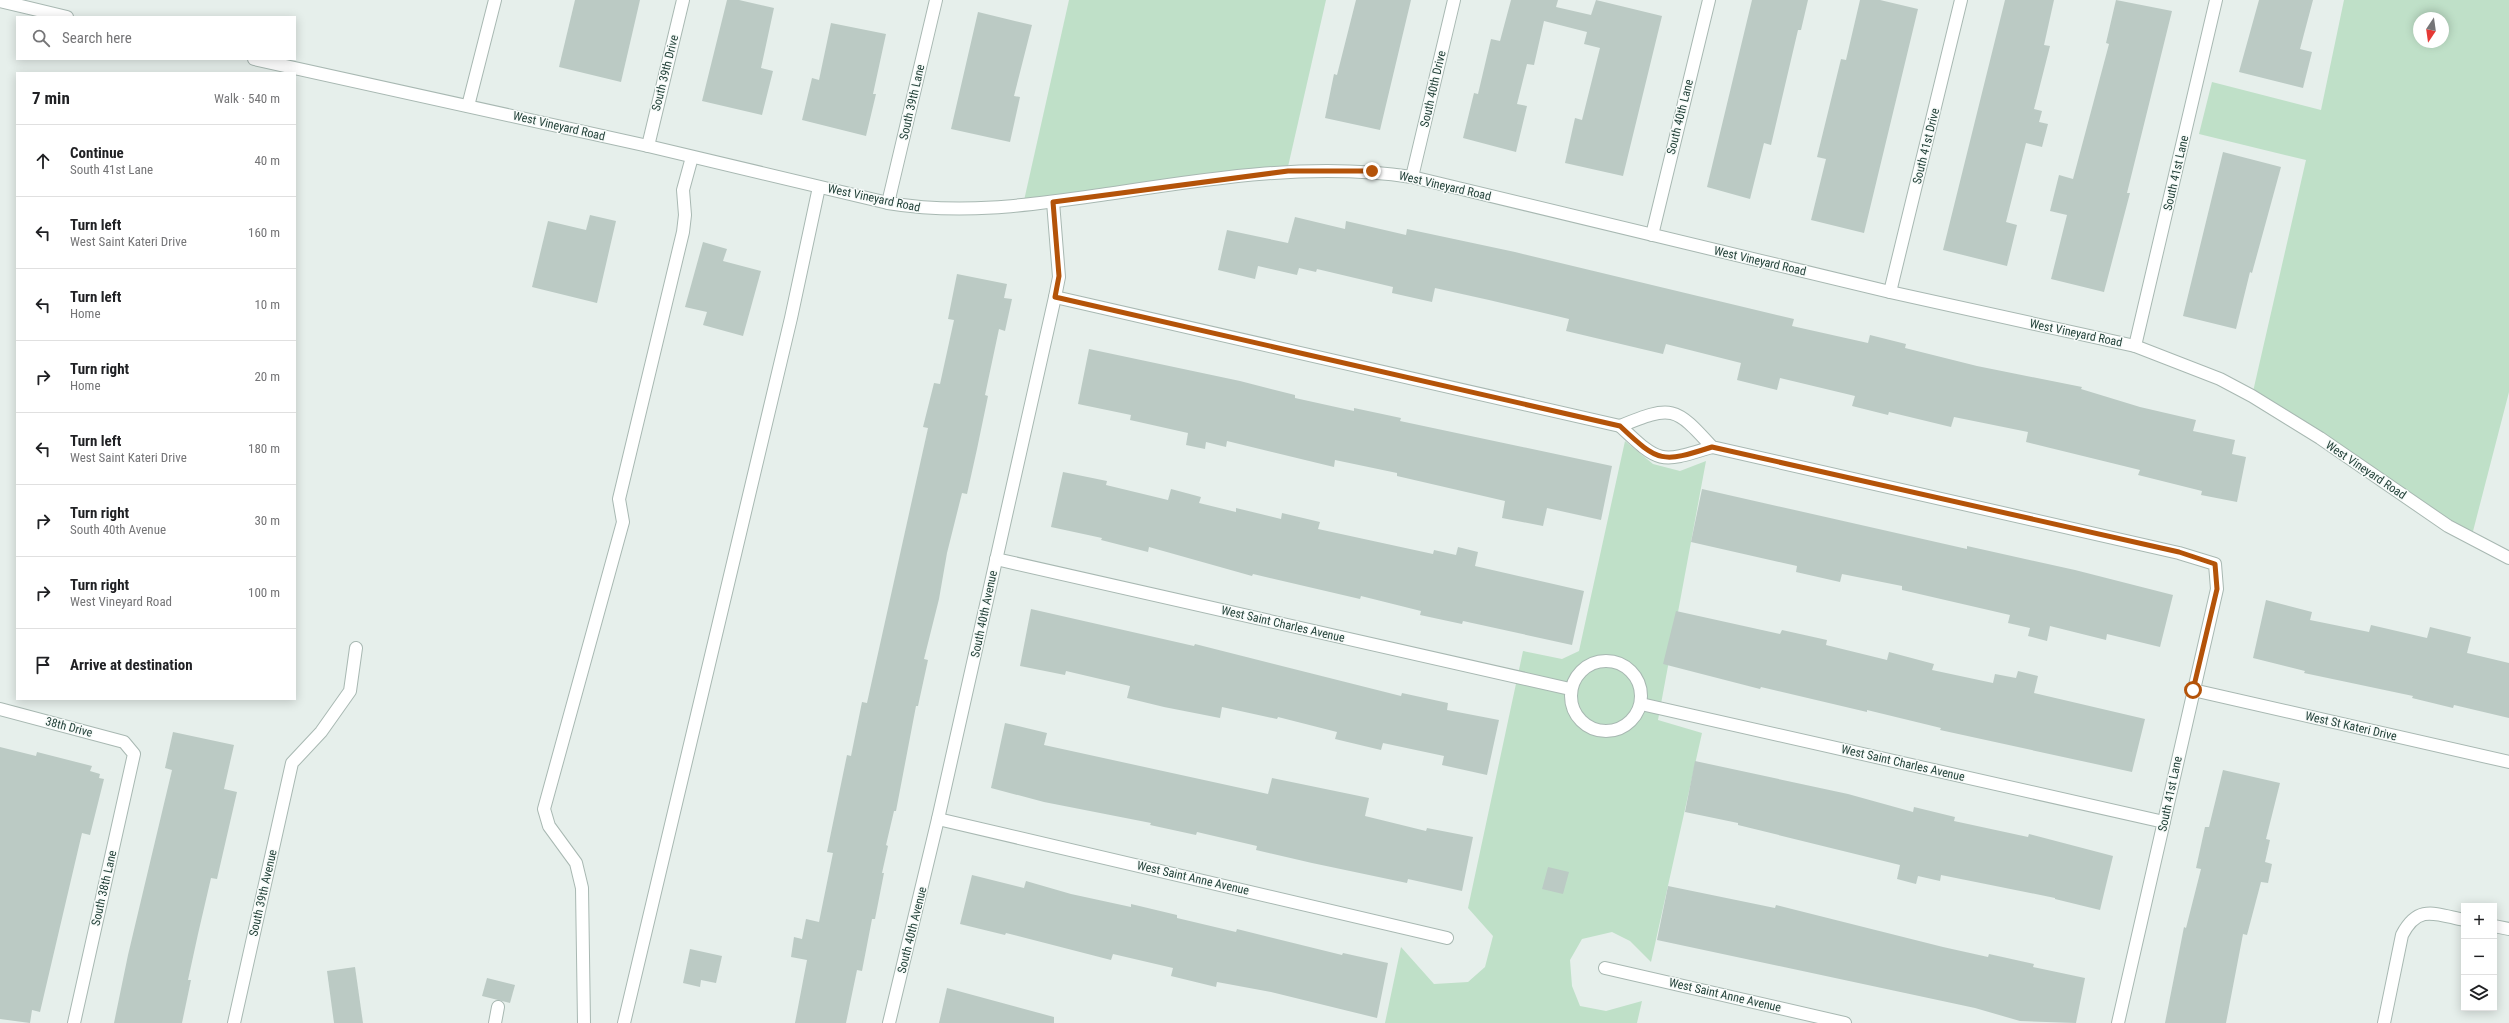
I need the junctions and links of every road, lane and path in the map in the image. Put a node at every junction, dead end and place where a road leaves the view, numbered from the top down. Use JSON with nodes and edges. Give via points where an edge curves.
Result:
{"nodes":[{"id":1,"x":495,"y":0,"type":"edge"},
{"id":2,"x":683,"y":0,"type":"edge"},
{"id":3,"x":936,"y":0,"type":"edge"},
{"id":4,"x":1454,"y":0,"type":"edge"},
{"id":5,"x":1709,"y":0,"type":"edge"},
{"id":6,"x":1961,"y":0,"type":"edge"},
{"id":7,"x":2216,"y":0,"type":"edge"},
{"id":8,"x":0,"y":2,"type":"edge"},
{"id":9,"x":63,"y":16,"type":"edge"},
{"id":10,"x":259,"y":60,"type":"edge"},
{"id":11,"x":468,"y":106,"type":"junction"},
{"id":12,"x":648,"y":146,"type":"junction"},
{"id":13,"x":692,"y":157,"type":"junction"},
{"id":14,"x":1412,"y":177,"type":"junction"},
{"id":15,"x":819,"y":187,"type":"junction"},
{"id":16,"x":1053,"y":202,"type":"junction"},
{"id":17,"x":888,"y":204,"type":"junction"},
{"id":18,"x":1652,"y":235,"type":"junction"},
{"id":19,"x":1890,"y":292,"type":"junction"},
{"id":20,"x":1055,"y":297,"type":"junction"},
{"id":21,"x":2135,"y":346,"type":"junction"},
{"id":22,"x":1620,"y":426,"type":"junction"},
{"id":23,"x":1712,"y":447,"type":"junction"},
{"id":24,"x":2509,"y":558,"type":"edge"},
{"id":25,"x":996,"y":559,"type":"junction"},
{"id":26,"x":356,"y":648,"type":"dead end"},
{"id":27,"x":1570,"y":689,"type":"junction"},
{"id":28,"x":2193,"y":690,"type":"junction"},
{"id":29,"x":1641,"y":704,"type":"junction"},
{"id":30,"x":0,"y":709,"type":"edge"},
{"id":31,"x":134,"y":754,"type":"joint"},
{"id":32,"x":2509,"y":762,"type":"edge"},
{"id":33,"x":938,"y":819,"type":"junction"},
{"id":34,"x":2164,"y":822,"type":"junction"},
{"id":35,"x":2461,"y":919,"type":"edge"},
{"id":36,"x":2497,"y":926,"type":"edge"},
{"id":37,"x":2508,"y":926,"type":"edge"},
{"id":38,"x":1447,"y":938,"type":"dead end"},
{"id":39,"x":1605,"y":968,"type":"dead end"},
{"id":40,"x":498,"y":1007,"type":"dead end"},
{"id":41,"x":74,"y":1023,"type":"edge"},
{"id":42,"x":234,"y":1023,"type":"edge"},
{"id":43,"x":495,"y":1023,"type":"edge"},
{"id":44,"x":584,"y":1023,"type":"edge"},
{"id":45,"x":624,"y":1023,"type":"edge"},
{"id":46,"x":889,"y":1023,"type":"edge"},
{"id":47,"x":1845,"y":1023,"type":"edge"},
{"id":48,"x":2118,"y":1023,"type":"edge"},
{"id":49,"x":2384,"y":1023,"type":"edge"}],
"edges":[{"from":1,"to":11,"type":"street"},
{"from":2,"to":12,"type":"street","name":"South 39th Drive"},
{"from":3,"to":17,"type":"street","name":"South 39th Lane"},
{"from":4,"to":14,"type":"street","name":"South 40th Drive"},
{"from":5,"to":18,"type":"street","name":"South 40th Lane"},
{"from":6,"to":19,"type":"street","name":"South 41st Drive"},
{"from":7,"to":21,"type":"street","name":"South 41st Lane"},
{"from":8,"to":9,"type":"street"},
{"from":10,"to":11,"type":"street","name":"West Vineyard Road"},
{"from":11,"to":12,"type":"street","name":"West Vineyard Road"},
{"from":12,"to":13,"type":"street","name":"West Vineyard Road"},
{"from":13,"to":15,"type":"street","name":"West Vineyard Road"},
{"from":13,"to":44,"type":"street","via":[[683,190],[683,232],[619,499],[623,522],[544,809],[548,826],[576,863],[582,888]]},
{"from":14,"to":16,"type":"street","name":"West Vineyard Road","via":[[1372,171],[1288,171]]},
{"from":14,"to":18,"type":"street","name":"West Vineyard Road"},
{"from":15,"to":17,"type":"street","name":"West Vineyard Road"},
{"from":15,"to":45,"type":"street","via":[[791,318]]},
{"from":16,"to":17,"type":"street","name":"West Vineyard Road","via":[[952,211]]},
{"from":16,"to":20,"type":"street","name":"South 40th Avenue","via":[[1059,276]]},
{"from":18,"to":19,"type":"street","name":"West Vineyard Road"},
{"from":19,"to":21,"type":"street","name":"West Vineyard Road"},
{"from":20,"to":22,"type":"street"},
{"from":20,"to":25,"type":"street","name":"South 40th Avenue"},
{"from":21,"to":24,"type":"street","name":"West Vineyard Road","via":[[2220,379],[2252,396],[2320,438],[2448,526]]},
{"from":22,"to":23,"type":"street","via":[[1646,450],[1666,458],[1676,458]]},
{"from":22,"to":23,"type":"street","via":[[1655,413],[1672,412],[1684,418]]},
{"from":23,"to":28,"type":"street","name":"South 41st Lane","via":[[2179,552],[2215,564],[2217,589]]},
{"from":25,"to":27,"type":"street","name":"West Saint Charles Avenue"},
{"from":25,"to":33,"type":"street","name":"South 40th Avenue"},
{"from":26,"to":42,"type":"street","name":"South 39th Avenue","via":[[350,691],[321,732],[292,763]]},
{"from":27,"to":29,"type":"street","via":[[1572,707],[1582,723],[1598,732],[1617,730],[1627,724],[1633,720]]},
{"from":27,"to":29,"type":"street","via":[[1579,672],[1595,662],[1613,662],[1630,670],[1640,686]]},
{"from":28,"to":32,"type":"street","name":"West St Kateri Drive"},
{"from":28,"to":34,"type":"street","name":"South 41st Lane"},
{"from":29,"to":34,"type":"street","name":"West Saint Charles Avenue"},
{"from":30,"to":31,"type":"street","name":"38th Drive","via":[[124,742]]},
{"from":31,"to":41,"type":"street","name":"South 38th Lane"},
{"from":33,"to":38,"type":"street","name":"West Saint Anne Avenue"},
{"from":33,"to":46,"type":"street","name":"South 40th Avenue"},
{"from":34,"to":48,"type":"street","name":"South 41st Lane"},
{"from":35,"to":49,"type":"street","via":[[2427,913],[2416,916],[2408,924],[2402,935]]},
{"from":36,"to":37,"type":"street"},
{"from":39,"to":47,"type":"street","name":"West Saint Anne Avenue"},
{"from":40,"to":43,"type":"street"}]}
